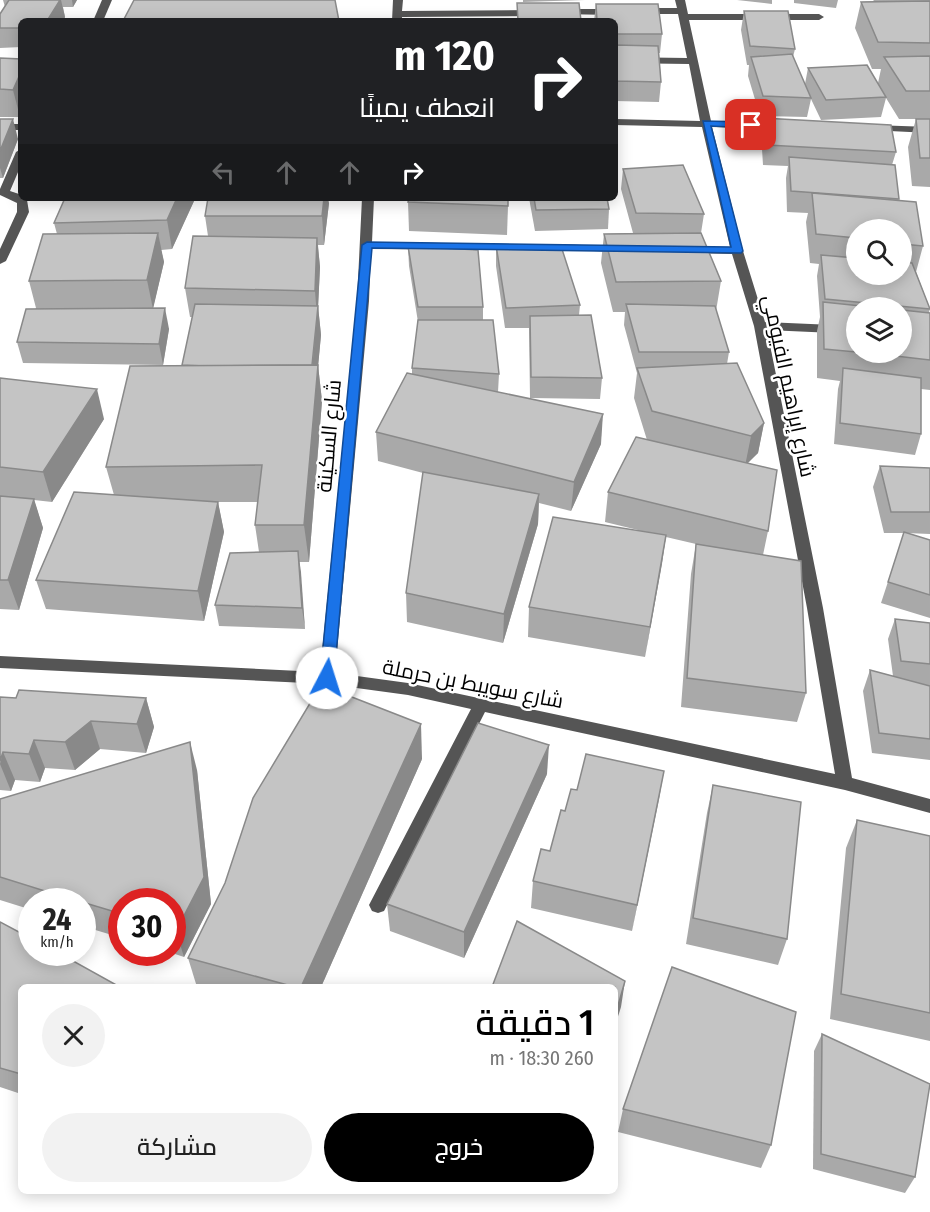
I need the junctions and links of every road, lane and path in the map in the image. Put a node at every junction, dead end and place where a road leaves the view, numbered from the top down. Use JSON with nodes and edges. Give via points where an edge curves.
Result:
{"nodes":[{"id":1,"x":107,"y":0,"type":"edge"},
{"id":2,"x":398,"y":0,"type":"edge"},
{"id":3,"x":682,"y":9,"type":"edge"},
{"id":4,"x":635,"y":11,"type":"edge"},
{"id":5,"x":540,"y":12,"type":"edge"},
{"id":6,"x":552,"y":12,"type":"edge"},
{"id":7,"x":623,"y":12,"type":"edge"},
{"id":8,"x":99,"y":18,"type":"edge"},
{"id":9,"x":398,"y":18,"type":"edge"},
{"id":10,"x":819,"y":18,"type":"dead end"},
{"id":11,"x":618,"y":60,"type":"edge"},
{"id":12,"x":693,"y":61,"type":"junction"},
{"id":13,"x":618,"y":122,"type":"edge"},
{"id":14,"x":706,"y":123,"type":"junction"},
{"id":15,"x":789,"y":126,"type":"edge"},
{"id":16,"x":0,"y":127,"type":"edge"},
{"id":17,"x":18,"y":127,"type":"edge"},
{"id":18,"x":859,"y":128,"type":"edge"},
{"id":19,"x":930,"y":130,"type":"edge"},
{"id":20,"x":18,"y":158,"type":"edge"},
{"id":21,"x":2,"y":192,"type":"edge"},
{"id":22,"x":18,"y":199,"type":"edge"},
{"id":23,"x":21,"y":201,"type":"edge"},
{"id":24,"x":368,"y":201,"type":"edge"},
{"id":25,"x":367,"y":245,"type":"junction"},
{"id":26,"x":630,"y":249,"type":"edge"},
{"id":27,"x":678,"y":250,"type":"edge"},
{"id":28,"x":737,"y":251,"type":"junction"},
{"id":29,"x":0,"y":261,"type":"edge"},
{"id":30,"x":760,"y":326,"type":"junction"},
{"id":31,"x":846,"y":330,"type":"edge"},
{"id":32,"x":0,"y":662,"type":"edge"},
{"id":33,"x":327,"y":678,"type":"junction"},
{"id":34,"x":482,"y":705,"type":"junction"},
{"id":35,"x":845,"y":783,"type":"junction"},
{"id":36,"x":930,"y":806,"type":"edge"},
{"id":37,"x":378,"y":905,"type":"dead end"}],
"edges":[{"from":1,"to":8,"type":"street"},
{"from":2,"to":9,"type":"street"},
{"from":3,"to":4,"type":"street"},
{"from":3,"to":10,"type":"street"},
{"from":3,"to":12,"type":"street","name":"شارع إبراهيم الفيومي"},
{"from":5,"to":9,"type":"street"},
{"from":6,"to":7,"type":"street"},
{"from":11,"to":12,"type":"street"},
{"from":12,"to":14,"type":"street","name":"شارع إبراهيم الفيومي"},
{"from":13,"to":14,"type":"street"},
{"from":14,"to":15,"type":"street"},
{"from":14,"to":28,"type":"street","name":"شارع إبراهيم الفيومي"},
{"from":16,"to":17,"type":"street"},
{"from":18,"to":19,"type":"street"},
{"from":20,"to":21,"type":"street"},
{"from":21,"to":22,"type":"street"},
{"from":23,"to":29,"type":"street","via":[[23,212]]},
{"from":24,"to":25,"type":"street","name":"شارع السكينة"},
{"from":25,"to":26,"type":"street"},
{"from":25,"to":33,"type":"street","name":"شارع السكينة"},
{"from":27,"to":28,"type":"street"},
{"from":28,"to":30,"type":"street","name":"شارع إبراهيم الفيومي"},
{"from":30,"to":31,"type":"street"},
{"from":30,"to":35,"type":"street","name":"شارع إبراهيم الفيومي"},
{"from":32,"to":33,"type":"street","name":"شارع سويبط بن حرملة"},
{"from":33,"to":34,"type":"street","name":"شارع سويبط بن حرملة","via":[[408,689]]},
{"from":34,"to":35,"type":"street","name":"شارع سويبط بن حرملة"},
{"from":34,"to":37,"type":"street"},
{"from":35,"to":36,"type":"street","name":"شارع سويبط بن حرملة"}]}
